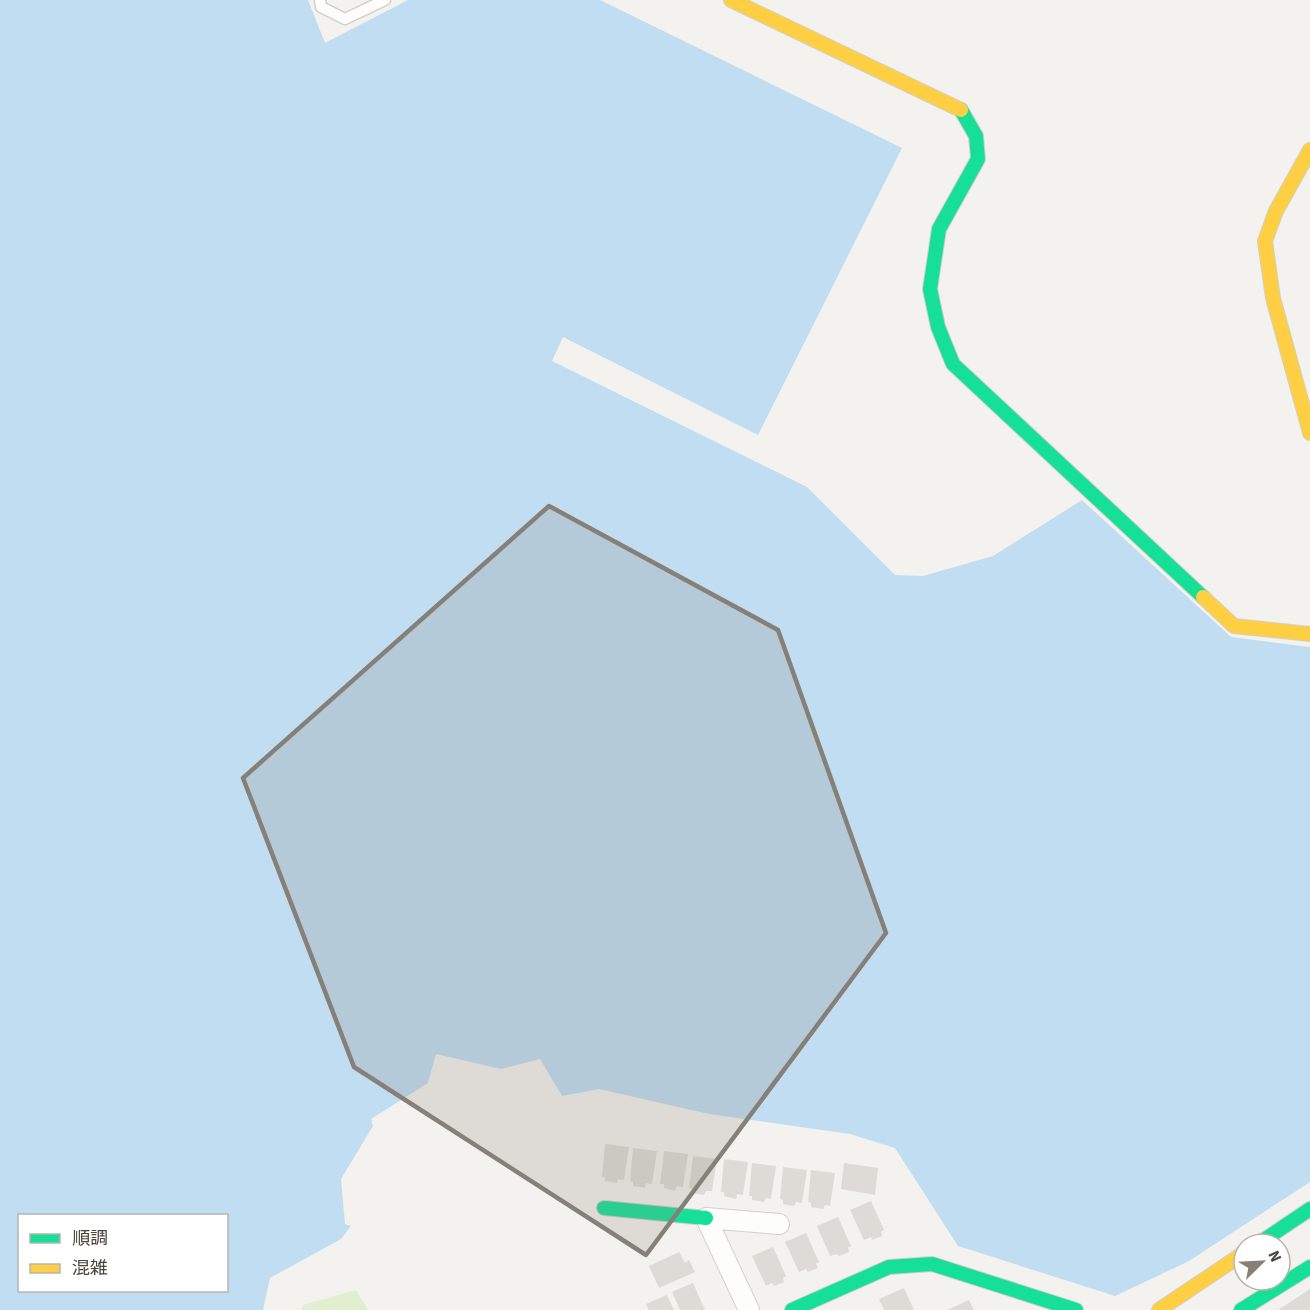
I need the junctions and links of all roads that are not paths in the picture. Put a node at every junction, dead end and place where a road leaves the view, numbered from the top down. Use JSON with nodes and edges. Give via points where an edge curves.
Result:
{"nodes":[{"id":1,"x":320,"y":0,"type":"edge"},
{"id":2,"x":385,"y":0,"type":"edge"},
{"id":3,"x":731,"y":0,"type":"edge"},
{"id":4,"x":1310,"y":150,"type":"edge"},
{"id":5,"x":1310,"y":433,"type":"edge"},
{"id":6,"x":1310,"y":634,"type":"edge"},
{"id":7,"x":604,"y":1208,"type":"dead end"},
{"id":8,"x":1310,"y":1209,"type":"edge"},
{"id":9,"x":706,"y":1218,"type":"junction"},
{"id":10,"x":779,"y":1224,"type":"dead end"},
{"id":11,"x":1276,"y":1232,"type":"edge"},
{"id":12,"x":1232,"y":1261,"type":"edge"},
{"id":13,"x":1310,"y":1267,"type":"edge"},
{"id":14,"x":749,"y":1310,"type":"edge"},
{"id":15,"x":792,"y":1310,"type":"edge"},
{"id":16,"x":1076,"y":1310,"type":"edge"},
{"id":17,"x":1160,"y":1310,"type":"edge"},
{"id":18,"x":1241,"y":1310,"type":"edge"}],
"edges":[{"from":1,"to":2,"type":"lane","via":[[321,6],[345,19]]},
{"from":3,"to":6,"type":"street","via":[[960,109],[976,136],[978,159],[939,228],[930,289],[938,327],[952,364],[1234,626]]},
{"from":4,"to":5,"type":"street","via":[[1276,211],[1265,241],[1273,298]]},
{"from":7,"to":9,"type":"street"},
{"from":8,"to":11,"type":"street"},
{"from":9,"to":10,"type":"street"},
{"from":9,"to":14,"type":"street"},
{"from":12,"to":17,"type":"street"},
{"from":13,"to":18,"type":"street"},
{"from":15,"to":16,"type":"street","via":[[889,1267],[932,1264]]}]}
